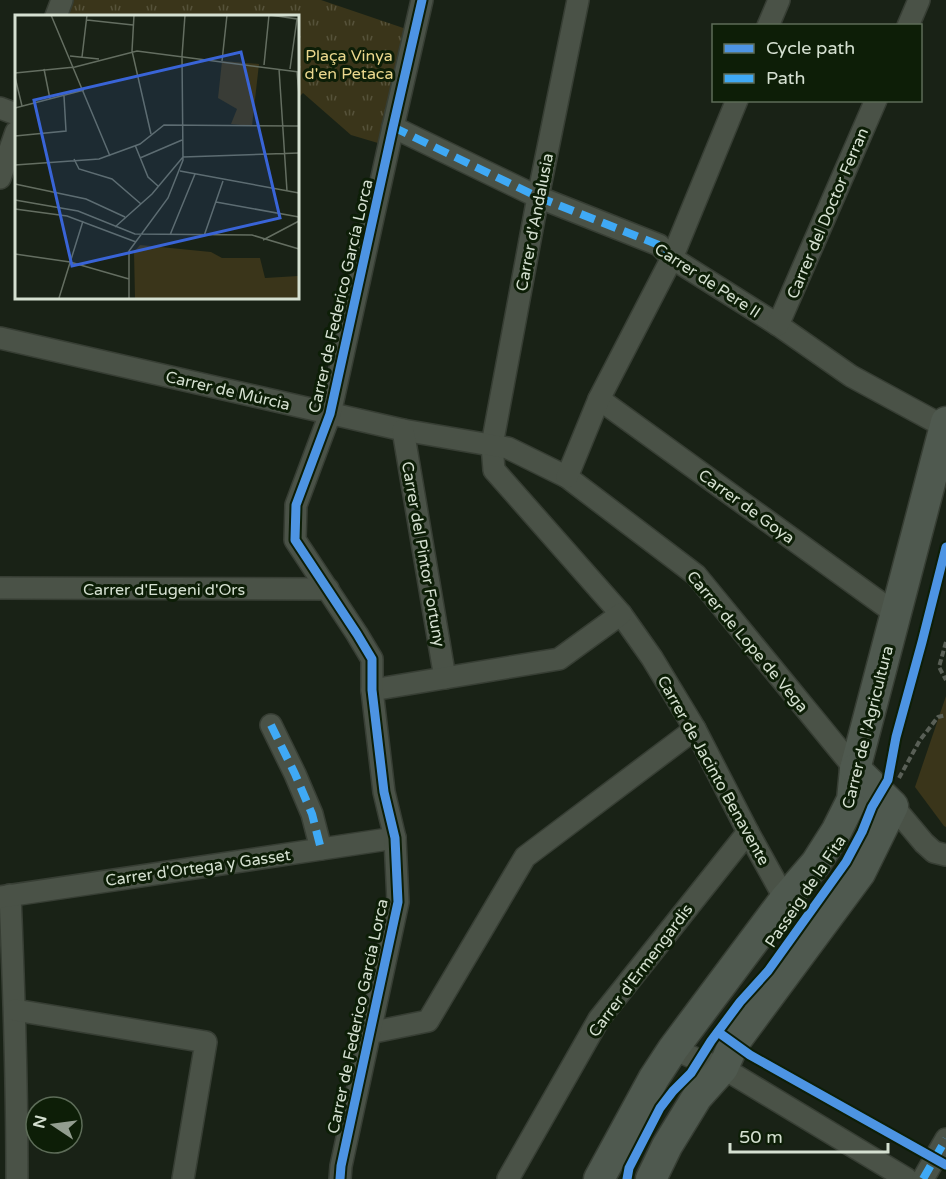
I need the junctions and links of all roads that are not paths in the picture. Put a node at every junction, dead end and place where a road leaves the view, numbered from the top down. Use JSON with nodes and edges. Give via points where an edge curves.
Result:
{"nodes":[{"id":1,"x":62,"y":0,"type":"edge"},
{"id":2,"x":422,"y":0,"type":"edge"},
{"id":3,"x":578,"y":0,"type":"edge"},
{"id":4,"x":779,"y":0,"type":"edge"},
{"id":5,"x":919,"y":0,"type":"edge"},
{"id":6,"x":56,"y":15,"type":"edge"},
{"id":7,"x":769,"y":24,"type":"edge"},
{"id":8,"x":909,"y":24,"type":"edge"},
{"id":9,"x":736,"y":102,"type":"edge"},
{"id":10,"x":875,"y":102,"type":"edge"},
{"id":11,"x":0,"y":108,"type":"edge"},
{"id":12,"x":15,"y":114,"type":"edge"},
{"id":13,"x":393,"y":128,"type":"junction"},
{"id":14,"x":15,"y":135,"type":"edge"},
{"id":15,"x":0,"y":178,"type":"edge"},
{"id":16,"x":538,"y":197,"type":"junction"},
{"id":17,"x":672,"y":258,"type":"junction"},
{"id":18,"x":778,"y":325,"type":"junction"},
{"id":19,"x":0,"y":338,"type":"edge"},
{"id":20,"x":599,"y":399,"type":"junction"},
{"id":21,"x":330,"y":414,"type":"junction"},
{"id":22,"x":946,"y":424,"type":"edge"},
{"id":23,"x":403,"y":430,"type":"junction"},
{"id":24,"x":492,"y":445,"type":"junction"},
{"id":25,"x":567,"y":477,"type":"junction"},
{"id":26,"x":0,"y":588,"type":"edge"},
{"id":27,"x":328,"y":589,"type":"junction"},
{"id":28,"x":621,"y":614,"type":"junction"},
{"id":29,"x":896,"y":614,"type":"junction"},
{"id":30,"x":445,"y":678,"type":"junction"},
{"id":31,"x":372,"y":690,"type":"junction"},
{"id":32,"x":271,"y":725,"type":"dead end"},
{"id":33,"x":695,"y":729,"type":"junction"},
{"id":34,"x":855,"y":769,"type":"junction"},
{"id":35,"x":889,"y":802,"type":"junction"},
{"id":36,"x":748,"y":832,"type":"junction"},
{"id":37,"x":396,"y":838,"type":"junction"},
{"id":38,"x":321,"y":849,"type":"junction"},
{"id":39,"x":946,"y":855,"type":"edge"},
{"id":40,"x":5,"y":896,"type":"edge"},
{"id":41,"x":786,"y":899,"type":"junction"},
{"id":42,"x":15,"y":1010,"type":"junction"},
{"id":43,"x":369,"y":1033,"type":"junction"},
{"id":44,"x":673,"y":1048,"type":"junction"},
{"id":45,"x":723,"y":1068,"type":"junction"},
{"id":46,"x":8,"y":1091,"type":"edge"},
{"id":47,"x":946,"y":1139,"type":"edge"},
{"id":48,"x":16,"y":1179,"type":"edge"},
{"id":49,"x":183,"y":1179,"type":"edge"},
{"id":50,"x":340,"y":1179,"type":"edge"},
{"id":51,"x":508,"y":1179,"type":"edge"},
{"id":52,"x":599,"y":1179,"type":"edge"},
{"id":53,"x":651,"y":1179,"type":"edge"},
{"id":54,"x":907,"y":1179,"type":"edge"},
{"id":55,"x":923,"y":1179,"type":"edge"}],
"edges":[{"from":1,"to":6,"type":"street"},
{"from":2,"to":13,"type":"street","name":"Carrer de Federico García Lorca"},
{"from":3,"to":16,"type":"street","name":"Carrer d'Andalusia"},
{"from":4,"to":7,"type":"street"},
{"from":5,"to":8,"type":"street"},
{"from":9,"to":17,"type":"street"},
{"from":10,"to":18,"type":"street","name":"Carrer del Doctor Ferran"},
{"from":11,"to":12,"type":"street"},
{"from":13,"to":16,"type":"street","name":"Carrer de Pere II"},
{"from":13,"to":21,"type":"street","name":"Carrer de Federico García Lorca"},
{"from":14,"to":15,"type":"street"},
{"from":16,"to":17,"type":"street","name":"Carrer de Pere II","via":[[659,245]]},
{"from":16,"to":24,"type":"street","name":"Carrer d'Andalusia"},
{"from":17,"to":18,"type":"street","name":"Carrer de Pere II"},
{"from":17,"to":20,"type":"street"},
{"from":18,"to":22,"type":"street","name":"Carrer de Pere II","via":[[851,376]]},
{"from":19,"to":21,"type":"street","name":"Carrer de Múrcia"},
{"from":20,"to":25,"type":"street"},
{"from":20,"to":29,"type":"street","name":"Carrer de Goya"},
{"from":21,"to":23,"type":"street","name":"Carrer de Múrcia"},
{"from":21,"to":27,"type":"street","name":"Carrer de Federico García Lorca","via":[[296,505],[296,540]]},
{"from":22,"to":29,"type":"street","name":"Carrer de l'Agricultura"},
{"from":23,"to":24,"type":"street","name":"Carrer de Múrcia"},
{"from":23,"to":30,"type":"street","name":"Carrer del Pintor Fortuny"},
{"from":24,"to":25,"type":"street","name":"Carrer de Lope de Vega","via":[[508,448]]},
{"from":24,"to":28,"type":"street","name":"Carrer de Jacinto Benavente","via":[[494,470]]},
{"from":25,"to":34,"type":"street","name":"Carrer de Lope de Vega","via":[[696,575]]},
{"from":26,"to":27,"type":"street","name":"Carrer d'Eugeni d'Ors"},
{"from":27,"to":31,"type":"street","name":"Carrer de Federico García Lorca","via":[[372,659]]},
{"from":28,"to":30,"type":"street","via":[[559,659]]},
{"from":28,"to":33,"type":"street","name":"Carrer de Jacinto Benavente"},
{"from":29,"to":34,"type":"street","name":"Carrer de l'Agricultura"},
{"from":30,"to":31,"type":"street"},
{"from":31,"to":37,"type":"street","name":"Carrer de Federico García Lorca","via":[[384,792]]},
{"from":32,"to":38,"type":"street","via":[[312,814]]},
{"from":33,"to":36,"type":"street","name":"Carrer de Jacinto Benavente"},
{"from":33,"to":43,"type":"street","via":[[525,857],[428,1021]]},
{"from":34,"to":35,"type":"street","name":"Carrer de Lope de Vega"},
{"from":34,"to":41,"type":"street","name":"Carrer de l'Agricultura","via":[[852,800],[837,830]]},
{"from":35,"to":39,"type":"street","via":[[924,843],[934,852]]},
{"from":35,"to":45,"type":"street","name":"Passeig de la Fita","via":[[860,873],[734,1043]]},
{"from":36,"to":41,"type":"street","name":"Carrer de Jacinto Benavente"},
{"from":36,"to":51,"type":"street","name":"Carrer d'Ermengardis","via":[[599,1019]]},
{"from":37,"to":38,"type":"street","name":"Carrer d'Ortega y Gasset"},
{"from":37,"to":43,"type":"street","name":"Carrer de Federico García Lorca","via":[[398,902]]},
{"from":38,"to":40,"type":"street","name":"Carrer d'Ortega y Gasset"},
{"from":40,"to":42,"type":"street"},
{"from":41,"to":44,"type":"street","name":"Carrer de l'Agricultura"},
{"from":42,"to":46,"type":"street"},
{"from":42,"to":49,"type":"street","via":[[206,1042]]},
{"from":43,"to":50,"type":"street","name":"Carrer de Federico García Lorca"},
{"from":44,"to":45,"type":"street"},
{"from":44,"to":52,"type":"street","name":"Carrer de l'Agricultura"},
{"from":45,"to":53,"type":"street","name":"Passeig de la Fita","via":[[697,1096]]},
{"from":45,"to":54,"type":"street"},
{"from":46,"to":48,"type":"street"},
{"from":47,"to":55,"type":"street"}]}
